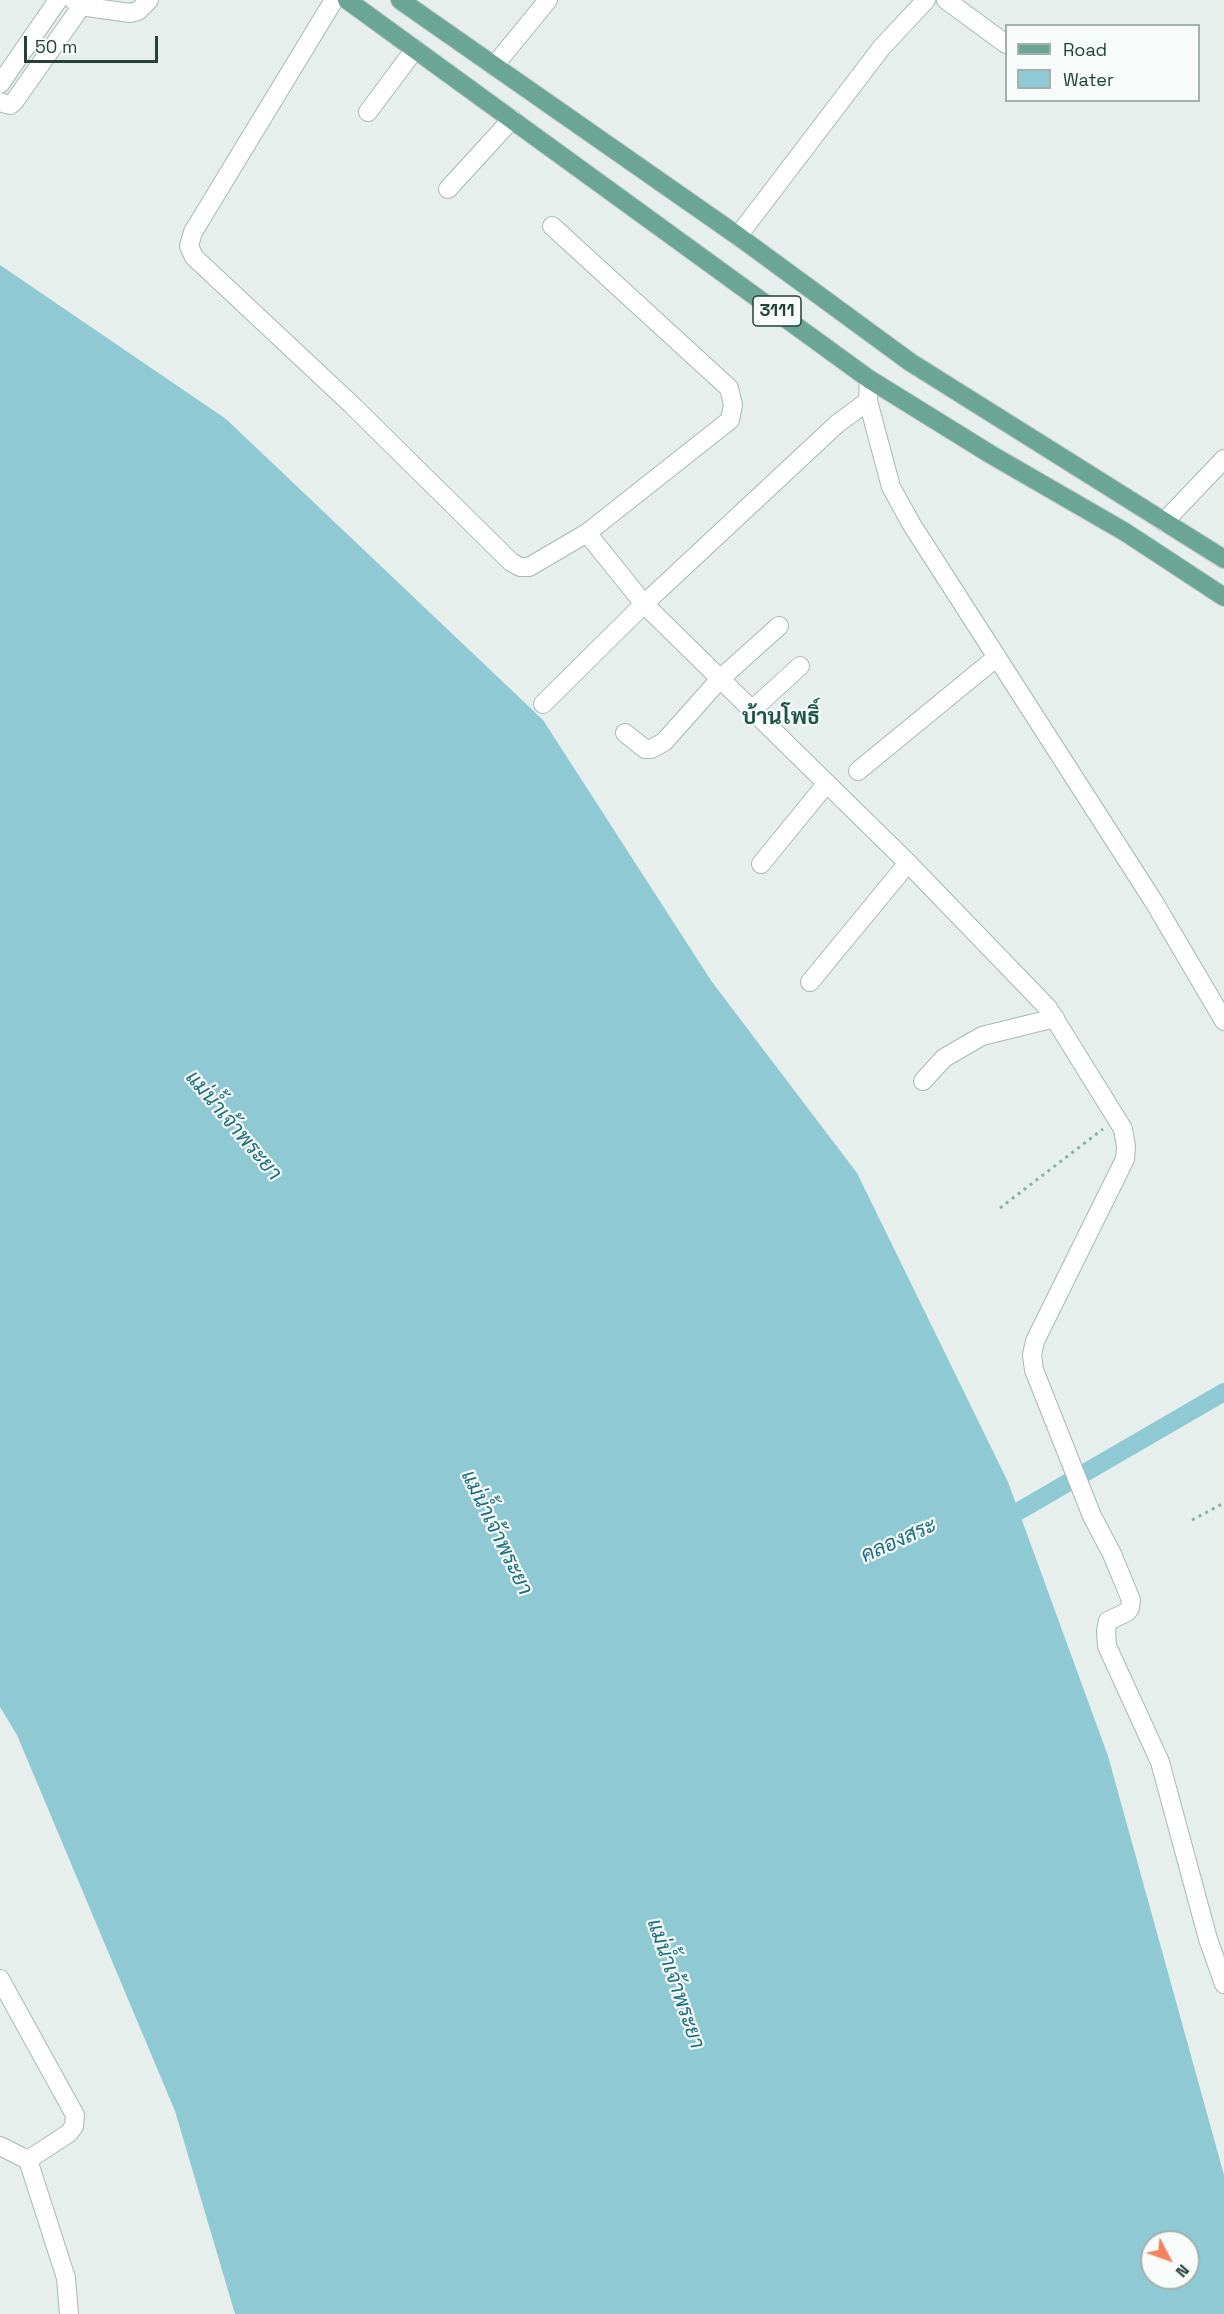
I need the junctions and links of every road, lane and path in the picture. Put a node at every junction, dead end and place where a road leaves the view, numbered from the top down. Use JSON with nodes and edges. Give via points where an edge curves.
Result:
{"nodes":[{"id":1,"x":148,"y":0,"type":"edge"},
{"id":2,"x":334,"y":0,"type":"edge"},
{"id":3,"x":347,"y":0,"type":"edge"},
{"id":4,"x":400,"y":0,"type":"edge"},
{"id":5,"x":548,"y":0,"type":"edge"},
{"id":6,"x":926,"y":0,"type":"edge"},
{"id":7,"x":946,"y":0,"type":"edge"},
{"id":8,"x":52,"y":2,"type":"edge"},
{"id":9,"x":76,"y":6,"type":"edge"},
{"id":10,"x":1005,"y":43,"type":"edge"},
{"id":11,"x":415,"y":49,"type":"junction"},
{"id":12,"x":494,"y":66,"type":"junction"},
{"id":13,"x":0,"y":84,"type":"edge"},
{"id":14,"x":0,"y":102,"type":"edge"},
{"id":15,"x":368,"y":112,"type":"dead end"},
{"id":16,"x":512,"y":119,"type":"junction"},
{"id":17,"x":448,"y":189,"type":"dead end"},
{"id":18,"x":552,"y":226,"type":"dead end"},
{"id":19,"x":738,"y":236,"type":"junction"},
{"id":20,"x":869,"y":379,"type":"junction"},
{"id":21,"x":868,"y":400,"type":"junction"},
{"id":22,"x":1224,"y":459,"type":"edge"},
{"id":23,"x":1164,"y":522,"type":"junction"},
{"id":24,"x":587,"y":533,"type":"junction"},
{"id":25,"x":1224,"y":559,"type":"edge"},
{"id":26,"x":1221,"y":597,"type":"edge"},
{"id":27,"x":644,"y":604,"type":"junction"},
{"id":28,"x":778,"y":626,"type":"dead end"},
{"id":29,"x":997,"y":657,"type":"junction"},
{"id":30,"x":800,"y":666,"type":"dead end"},
{"id":31,"x":720,"y":679,"type":"junction"},
{"id":32,"x":543,"y":704,"type":"dead end"},
{"id":33,"x":752,"y":710,"type":"junction"},
{"id":34,"x":625,"y":733,"type":"dead end"},
{"id":35,"x":858,"y":771,"type":"dead end"},
{"id":36,"x":827,"y":783,"type":"junction"},
{"id":37,"x":908,"y":863,"type":"junction"},
{"id":38,"x":761,"y":864,"type":"dead end"},
{"id":39,"x":810,"y":982,"type":"dead end"},
{"id":40,"x":1055,"y":1018,"type":"junction"},
{"id":41,"x":1224,"y":1021,"type":"edge"},
{"id":42,"x":923,"y":1081,"type":"dead end"},
{"id":43,"x":1116,"y":1119,"type":"junction"},
{"id":44,"x":1000,"y":1208,"type":"dead end"},
{"id":45,"x":1224,"y":1503,"type":"edge"},
{"id":46,"x":1192,"y":1520,"type":"dead end"},
{"id":47,"x":0,"y":1979,"type":"edge"},
{"id":48,"x":1224,"y":1984,"type":"edge"},
{"id":49,"x":0,"y":2146,"type":"edge"},
{"id":50,"x":28,"y":2160,"type":"junction"},
{"id":51,"x":69,"y":2314,"type":"edge"}],
"edges":[{"from":1,"to":9,"type":"street","via":[[138,11],[130,13]]},
{"from":2,"to":24,"type":"street","via":[[193,232],[189,246],[194,257],[511,562],[529,567]]},
{"from":3,"to":11,"type":"main road","number":"3111"},
{"from":4,"to":12,"type":"main road","number":"3111"},
{"from":5,"to":12,"type":"street"},
{"from":6,"to":19,"type":"street","via":[[882,47]]},
{"from":7,"to":10,"type":"street"},
{"from":8,"to":9,"type":"street"},
{"from":8,"to":13,"type":"street"},
{"from":9,"to":14,"type":"street","via":[[14,102]]},
{"from":11,"to":15,"type":"street"},
{"from":11,"to":16,"type":"main road","number":"3111"},
{"from":12,"to":19,"type":"main road","number":"3111"},
{"from":16,"to":17,"type":"street"},
{"from":16,"to":20,"type":"main road","number":"3111"},
{"from":18,"to":24,"type":"street","via":[[729,388],[733,405],[730,420]]},
{"from":19,"to":23,"type":"main road","number":"3111","via":[[910,362]]},
{"from":20,"to":21,"type":"street"},
{"from":20,"to":26,"type":"main road","number":"3111","via":[[1125,532]]},
{"from":21,"to":27,"type":"street","via":[[837,424]]},
{"from":21,"to":29,"type":"street","via":[[891,487]]},
{"from":22,"to":23,"type":"street"},
{"from":23,"to":25,"type":"main road","number":"3111"},
{"from":24,"to":27,"type":"street"},
{"from":27,"to":31,"type":"street"},
{"from":27,"to":32,"type":"street"},
{"from":28,"to":31,"type":"street"},
{"from":29,"to":35,"type":"street"},
{"from":29,"to":41,"type":"street","via":[[1154,902]]},
{"from":30,"to":33,"type":"street"},
{"from":31,"to":33,"type":"street"},
{"from":31,"to":34,"type":"street","via":[[656,747],[645,749]]},
{"from":33,"to":36,"type":"street"},
{"from":36,"to":37,"type":"street"},
{"from":36,"to":38,"type":"street"},
{"from":37,"to":39,"type":"street"},
{"from":37,"to":40,"type":"street"},
{"from":40,"to":42,"type":"street","via":[[982,1036],[944,1058]]},
{"from":40,"to":43,"type":"street"},
{"from":43,"to":44,"type":"path"},
{"from":43,"to":48,"type":"street","via":[[1123,1129],[1125,1159],[1035,1341],[1032,1355],[1034,1370],[1092,1516],[1131,1600],[1127,1612],[1108,1621],[1107,1646],[1160,1762]]},
{"from":45,"to":46,"type":"path"},
{"from":47,"to":50,"type":"street","via":[[75,2115],[69,2133]]},
{"from":49,"to":50,"type":"street"},
{"from":50,"to":51,"type":"street","via":[[66,2278]]}]}
